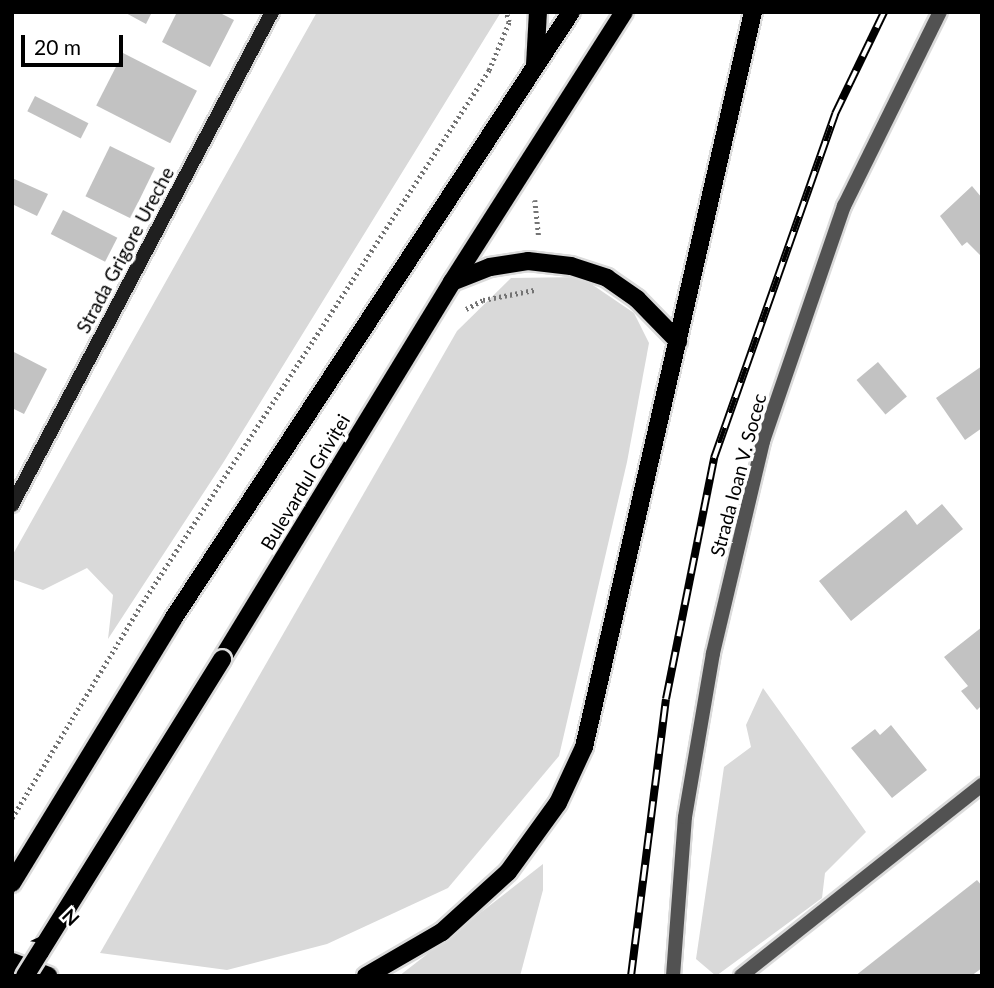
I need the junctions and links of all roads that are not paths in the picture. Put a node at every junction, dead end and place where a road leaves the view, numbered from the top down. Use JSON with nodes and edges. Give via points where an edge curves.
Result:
{"nodes":[{"id":1,"x":272,"y":12,"type":"edge"},
{"id":2,"x":538,"y":12,"type":"edge"},
{"id":3,"x":571,"y":12,"type":"edge"},
{"id":4,"x":624,"y":12,"type":"edge"},
{"id":5,"x":753,"y":12,"type":"edge"},
{"id":6,"x":940,"y":12,"type":"edge"},
{"id":7,"x":534,"y":72,"type":"junction"},
{"id":8,"x":452,"y":282,"type":"junction"},
{"id":9,"x":678,"y":341,"type":"junction"},
{"id":10,"x":12,"y":505,"type":"edge"},
{"id":11,"x":982,"y":785,"type":"edge"},
{"id":12,"x":12,"y":883,"type":"edge"},
{"id":13,"x":12,"y":962,"type":"edge"},
{"id":14,"x":25,"y":976,"type":"edge"},
{"id":15,"x":48,"y":976,"type":"edge"},
{"id":16,"x":366,"y":976,"type":"edge"},
{"id":17,"x":673,"y":976,"type":"edge"},
{"id":18,"x":741,"y":976,"type":"edge"}],
"edges":[{"from":1,"to":10,"type":"main road","name":"Strada Grigore Ureche"},
{"from":2,"to":7,"type":"main road"},
{"from":3,"to":7,"type":"main road","name":"Bulevardul Griviței"},
{"from":4,"to":8,"type":"main road","name":"Bulevardul Griviței"},
{"from":5,"to":9,"type":"main road"},
{"from":6,"to":17,"type":"lane","name":"Strada Ioan V. Socec","via":[[844,206],[762,441],[713,653],[690,790]]},
{"from":7,"to":12,"type":"main road","name":"Bulevardul Griviței","via":[[173,620]]},
{"from":8,"to":9,"type":"main road","via":[[490,267],[537,262],[570,266],[607,278],[637,299]]},
{"from":8,"to":14,"type":"main road","name":"Bulevardul Griviței","bridge":true},
{"from":9,"to":16,"type":"main road","via":[[600,688],[584,747],[558,803],[508,872],[478,903],[442,932]]},
{"from":11,"to":18,"type":"lane"},
{"from":13,"to":15,"type":"main road"}]}
